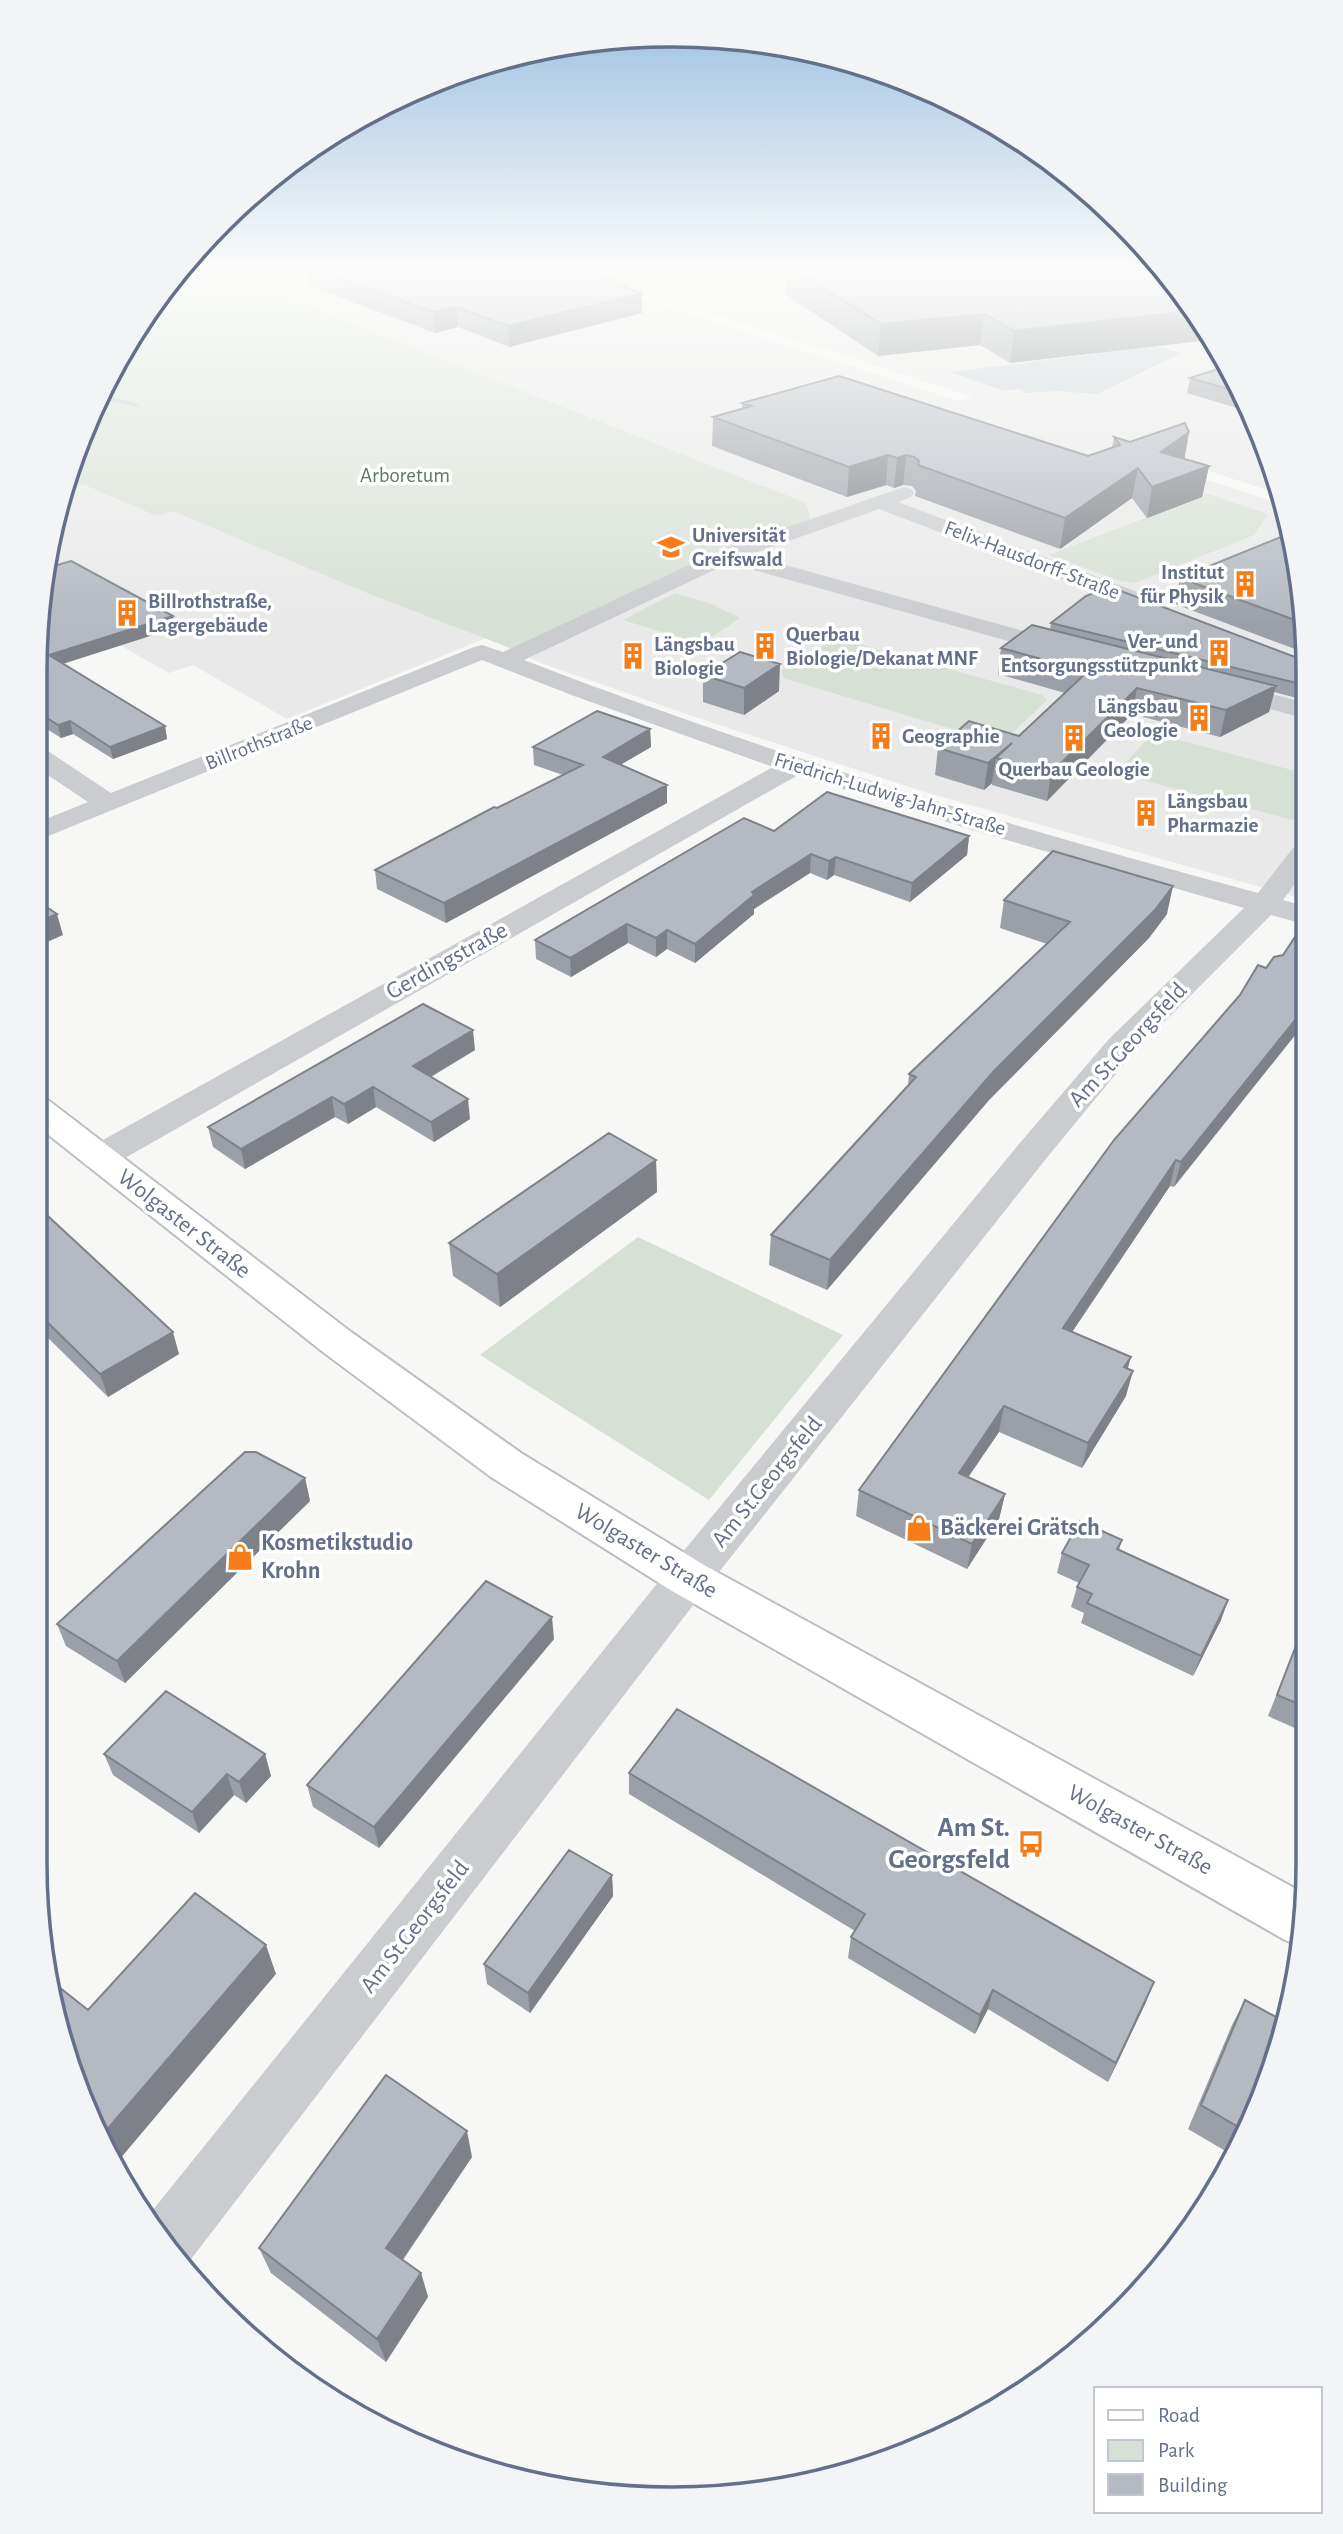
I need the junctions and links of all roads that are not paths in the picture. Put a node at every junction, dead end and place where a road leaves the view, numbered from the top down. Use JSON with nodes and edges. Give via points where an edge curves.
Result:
{"nodes":[{"id":1,"x":906,"y":493,"type":"edge"},
{"id":2,"x":879,"y":502,"type":"junction"},
{"id":3,"x":727,"y":556,"type":"junction"},
{"id":4,"x":1175,"y":615,"type":"edge"},
{"id":5,"x":1088,"y":655,"type":"edge"},
{"id":6,"x":493,"y":656,"type":"junction"},
{"id":7,"x":1195,"y":682,"type":"edge"},
{"id":8,"x":1296,"y":708,"type":"edge"},
{"id":9,"x":47,"y":762,"type":"edge"},
{"id":10,"x":797,"y":765,"type":"junction"},
{"id":11,"x":109,"y":804,"type":"junction"},
{"id":12,"x":47,"y":829,"type":"edge"},
{"id":13,"x":1296,"y":875,"type":"edge"},
{"id":14,"x":1284,"y":910,"type":"edge"},
{"id":15,"x":47,"y":1117,"type":"edge"},
{"id":16,"x":98,"y":1158,"type":"junction"},
{"id":17,"x":688,"y":1578,"type":"junction"},
{"id":18,"x":1293,"y":1916,"type":"edge"},
{"id":19,"x":171,"y":2236,"type":"edge"}],
"edges":[{"from":1,"to":2,"type":"street"},
{"from":2,"to":3,"type":"street"},
{"from":2,"to":4,"type":"street","name":"Felix-Hausdorff-Straße"},
{"from":3,"to":5,"type":"street","via":[[985,638]]},
{"from":3,"to":6,"type":"street"},
{"from":6,"to":10,"type":"street","name":"Friedrich-Ludwig-Jahn-Straße"},
{"from":6,"to":11,"type":"street","name":"Billrothstraße"},
{"from":7,"to":8,"type":"street"},
{"from":9,"to":11,"type":"street"},
{"from":10,"to":14,"type":"street","name":"Friedrich-Ludwig-Jahn-Straße","via":[[1053,845]]},
{"from":10,"to":16,"type":"street","name":"Gerdingstraße"},
{"from":11,"to":12,"type":"street","name":"Billrothstraße"},
{"from":13,"to":14,"type":"street"},
{"from":14,"to":17,"type":"street","name":"Am St.Georgsfeld","via":[[1121,1046]]},
{"from":15,"to":16,"type":"main road","name":"Wolgaster Straße"},
{"from":16,"to":17,"type":"main road","name":"Wolgaster Straße","via":[[506,1465]]},
{"from":17,"to":18,"type":"main road","name":"Wolgaster Straße"},
{"from":17,"to":19,"type":"street","name":"Am St.Georgsfeld"}]}
